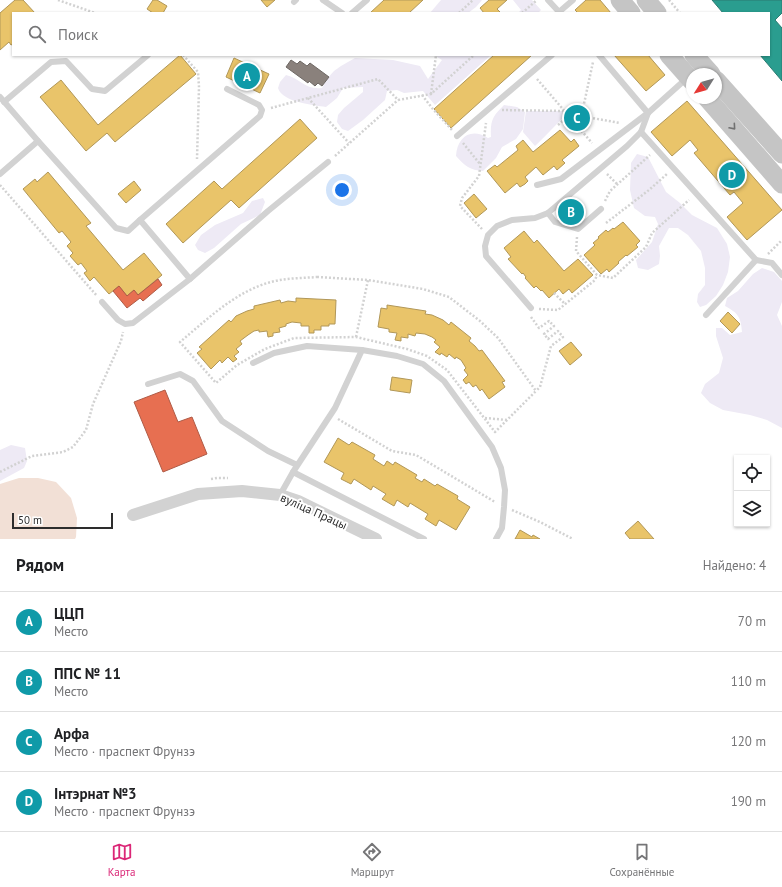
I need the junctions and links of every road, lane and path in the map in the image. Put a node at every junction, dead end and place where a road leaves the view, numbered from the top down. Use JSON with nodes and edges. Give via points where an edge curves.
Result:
{"nodes":[{"id":1,"x":58,"y":0,"type":"edge"},
{"id":2,"x":323,"y":0,"type":"edge"},
{"id":3,"x":367,"y":0,"type":"edge"},
{"id":4,"x":473,"y":0,"type":"edge"},
{"id":5,"x":537,"y":0,"type":"edge"},
{"id":6,"x":548,"y":0,"type":"edge"},
{"id":7,"x":573,"y":0,"type":"edge"},
{"id":8,"x":620,"y":0,"type":"edge"},
{"id":9,"x":646,"y":0,"type":"edge"},
{"id":10,"x":669,"y":0,"type":"edge"},
{"id":11,"x":93,"y":12,"type":"edge"},
{"id":12,"x":341,"y":12,"type":"edge"},
{"id":13,"x":353,"y":12,"type":"edge"},
{"id":14,"x":460,"y":12,"type":"edge"},
{"id":15,"x":523,"y":12,"type":"edge"},
{"id":16,"x":560,"y":12,"type":"edge"},
{"id":17,"x":630,"y":12,"type":"edge"},
{"id":18,"x":656,"y":12,"type":"edge"},
{"id":19,"x":679,"y":12,"type":"edge"},
{"id":20,"x":147,"y":56,"type":"edge"},
{"id":21,"x":184,"y":56,"type":"edge"},
{"id":22,"x":436,"y":56,"type":"edge"},
{"id":23,"x":473,"y":56,"type":"edge"},
{"id":24,"x":551,"y":56,"type":"edge"},
{"id":25,"x":595,"y":56,"type":"edge"},
{"id":26,"x":599,"y":56,"type":"edge"},
{"id":27,"x":670,"y":56,"type":"edge"},
{"id":28,"x":532,"y":72,"type":"junction"},
{"id":29,"x":686,"y":74,"type":"edge"},
{"id":30,"x":686,"y":82,"type":"edge"},
{"id":31,"x":722,"y":86,"type":"edge"},
{"id":32,"x":227,"y":89,"type":"dead end"},
{"id":33,"x":431,"y":94,"type":"junction"},
{"id":34,"x":422,"y":95,"type":"junction"},
{"id":35,"x":308,"y":98,"type":"junction"},
{"id":36,"x":2,"y":100,"type":"edge"},
{"id":37,"x":398,"y":100,"type":"junction"},
{"id":38,"x":712,"y":104,"type":"edge"},
{"id":39,"x":282,"y":105,"type":"dead end"},
{"id":40,"x":488,"y":110,"type":"junction"},
{"id":41,"x":564,"y":111,"type":"junction"},
{"id":42,"x":648,"y":113,"type":"junction"},
{"id":43,"x":568,"y":116,"type":"junction"},
{"id":44,"x":581,"y":116,"type":"junction"},
{"id":45,"x":558,"y":125,"type":"dead end"},
{"id":46,"x":631,"y":126,"type":"junction"},
{"id":47,"x":579,"y":128,"type":"junction"},
{"id":48,"x":641,"y":132,"type":"junction"},
{"id":49,"x":457,"y":136,"type":"junction"},
{"id":50,"x":38,"y":141,"type":"junction"},
{"id":51,"x":349,"y":143,"type":"junction"},
{"id":52,"x":780,"y":148,"type":"edge"},
{"id":53,"x":598,"y":150,"type":"junction"},
{"id":54,"x":647,"y":158,"type":"dead end"},
{"id":55,"x":328,"y":162,"type":"joint"},
{"id":56,"x":480,"y":164,"type":"junction"},
{"id":57,"x":196,"y":172,"type":"junction"},
{"id":58,"x":0,"y":174,"type":"edge"},
{"id":59,"x":608,"y":175,"type":"dead end"},
{"id":60,"x":665,"y":176,"type":"dead end"},
{"id":61,"x":617,"y":184,"type":"junction"},
{"id":62,"x":782,"y":184,"type":"edge"},
{"id":63,"x":0,"y":185,"type":"edge"},
{"id":64,"x":537,"y":185,"type":"dead end"},
{"id":65,"x":696,"y":194,"type":"junction"},
{"id":66,"x":601,"y":209,"type":"joint"},
{"id":67,"x":548,"y":213,"type":"junction"},
{"id":68,"x":140,"y":220,"type":"junction"},
{"id":69,"x":606,"y":223,"type":"dead end"},
{"id":70,"x":578,"y":229,"type":"junction"},
{"id":71,"x":488,"y":235,"type":"junction"},
{"id":72,"x":782,"y":240,"type":"edge"},
{"id":73,"x":758,"y":260,"type":"junction"},
{"id":74,"x":597,"y":275,"type":"junction"},
{"id":75,"x":782,"y":275,"type":"edge"},
{"id":76,"x":190,"y":279,"type":"junction"},
{"id":77,"x":368,"y":280,"type":"junction"},
{"id":78,"x":554,"y":293,"type":"dead end"},
{"id":79,"x":102,"y":302,"type":"joint"},
{"id":80,"x":565,"y":304,"type":"junction"},
{"id":81,"x":531,"y":308,"type":"joint"},
{"id":82,"x":543,"y":308,"type":"dead end"},
{"id":83,"x":706,"y":315,"type":"dead end"},
{"id":84,"x":125,"y":324,"type":"junction"},
{"id":85,"x":356,"y":337,"type":"junction"},
{"id":86,"x":354,"y":349,"type":"junction"},
{"id":87,"x":362,"y":350,"type":"junction"},
{"id":88,"x":253,"y":363,"type":"dead end"},
{"id":89,"x":148,"y":384,"type":"dead end"},
{"id":90,"x":536,"y":391,"type":"junction"},
{"id":91,"x":330,"y":415,"type":"junction"},
{"id":92,"x":485,"y":418,"type":"junction"},
{"id":93,"x":507,"y":420,"type":"junction"},
{"id":94,"x":298,"y":465,"type":"junction"},
{"id":95,"x":0,"y":472,"type":"edge"},
{"id":96,"x":293,"y":472,"type":"junction"},
{"id":97,"x":280,"y":494,"type":"junction"},
{"id":98,"x":504,"y":507,"type":"junction"},
{"id":99,"x":133,"y":515,"type":"dead end"},
{"id":100,"x":376,"y":539,"type":"edge"},
{"id":101,"x":424,"y":539,"type":"edge"},
{"id":102,"x":496,"y":539,"type":"edge"},
{"id":103,"x":573,"y":539,"type":"edge"}],
"edges":[{"from":1,"to":11,"type":"path"},
{"from":2,"to":12,"type":"lane"},
{"from":3,"to":13,"type":"lane"},
{"from":4,"to":14,"type":"path"},
{"from":5,"to":15,"type":"path"},
{"from":6,"to":16,"type":"lane"},
{"from":7,"to":16,"type":"lane"},
{"from":8,"to":17,"type":"main road"},
{"from":9,"to":18,"type":"main road"},
{"from":10,"to":19,"type":"path"},
{"from":20,"to":36,"type":"lane","via":[[105,91],[92,89],[66,61],[50,62]]},
{"from":21,"to":57,"type":"path","via":[[198,72]]},
{"from":22,"to":33,"type":"path"},
{"from":23,"to":33,"type":"path"},
{"from":24,"to":28,"type":"lane"},
{"from":25,"to":44,"type":"path"},
{"from":26,"to":42,"type":"lane"},
{"from":27,"to":29,"type":"main road"},
{"from":28,"to":40,"type":"lane"},
{"from":28,"to":41,"type":"path"},
{"from":30,"to":42,"type":"lane"},
{"from":31,"to":52,"type":"main road"},
{"from":32,"to":57,"type":"lane","via":[[260,104],[260,116]]},
{"from":33,"to":34,"type":"path"},
{"from":34,"to":37,"type":"path"},
{"from":34,"to":49,"type":"path"},
{"from":35,"to":37,"type":"path","via":[[378,79]]},
{"from":35,"to":39,"type":"path"},
{"from":35,"to":51,"type":"path"},
{"from":36,"to":50,"type":"lane"},
{"from":37,"to":51,"type":"path"},
{"from":38,"to":62,"type":"main road","one_way":true},
{"from":40,"to":41,"type":"path"},
{"from":40,"to":49,"type":"lane"},
{"from":40,"to":56,"type":"path"},
{"from":41,"to":43,"type":"path"},
{"from":41,"to":44,"type":"path"},
{"from":42,"to":46,"type":"lane"},
{"from":42,"to":48,"type":"lane"},
{"from":43,"to":45,"type":"path"},
{"from":43,"to":47,"type":"path"},
{"from":44,"to":46,"type":"path"},
{"from":44,"to":47,"type":"path"},
{"from":46,"to":53,"type":"lane"},
{"from":47,"to":53,"type":"path"},
{"from":48,"to":65,"type":"lane"},
{"from":48,"to":67,"type":"lane"},
{"from":49,"to":56,"type":"path"},
{"from":50,"to":58,"type":"lane"},
{"from":50,"to":68,"type":"lane","via":[[116,228],[128,231]]},
{"from":51,"to":55,"type":"path"},
{"from":53,"to":64,"type":"lane","via":[[561,178]]},
{"from":54,"to":61,"type":"path"},
{"from":55,"to":76,"type":"lane"},
{"from":56,"to":71,"type":"path","via":[[479,176],[462,198],[460,206]]},
{"from":57,"to":68,"type":"lane"},
{"from":59,"to":61,"type":"path"},
{"from":60,"to":69,"type":"path"},
{"from":61,"to":66,"type":"path","via":[[610,191]]},
{"from":63,"to":79,"type":"path"},
{"from":65,"to":73,"type":"lane"},
{"from":65,"to":74,"type":"path","via":[[652,233],[646,247],[613,278]]},
{"from":66,"to":70,"type":"lane"},
{"from":67,"to":70,"type":"lane","via":[[555,222]]},
{"from":67,"to":71,"type":"lane","via":[[535,218],[512,220],[497,226]]},
{"from":68,"to":76,"type":"lane"},
{"from":70,"to":74,"type":"path","via":[[576,251]]},
{"from":71,"to":81,"type":"lane","via":[[486,256]]},
{"from":72,"to":73,"type":"path"},
{"from":73,"to":75,"type":"lane","via":[[772,262]]},
{"from":73,"to":83,"type":"lane"},
{"from":74,"to":80,"type":"path","via":[[595,280]]},
{"from":76,"to":84,"type":"lane","via":[[133,323]]},
{"from":77,"to":85,"type":"path"},
{"from":77,"to":85,"type":"path","via":[[317,277],[280,280],[255,287],[225,304],[180,342],[216,383],[237,365],[265,349],[294,338]]},
{"from":77,"to":90,"type":"path","via":[[423,289],[449,298],[498,338]]},
{"from":78,"to":80,"type":"path"},
{"from":79,"to":84,"type":"lane"},
{"from":80,"to":82,"type":"path","via":[[558,310]]},
{"from":81,"to":90,"type":"path","via":[[531,317],[539,328],[549,321],[554,326],[544,334],[548,339],[558,331],[563,337],[551,346],[540,387]]},
{"from":84,"to":95,"type":"path","via":[[121,342],[93,404],[86,430],[73,447],[63,452],[32,456]]},
{"from":85,"to":86,"type":"path"},
{"from":85,"to":92,"type":"path","via":[[427,356],[447,370]]},
{"from":86,"to":87,"type":"lane"},
{"from":86,"to":88,"type":"lane","via":[[307,346],[274,353]]},
{"from":87,"to":91,"type":"lane"},
{"from":87,"to":98,"type":"lane","via":[[423,364],[444,380],[492,447],[501,468],[505,490]]},
{"from":89,"to":94,"type":"lane","via":[[180,374],[193,381],[222,421],[268,451]]},
{"from":90,"to":93,"type":"path"},
{"from":91,"to":94,"type":"lane"},
{"from":91,"to":98,"type":"path","via":[[392,451],[416,455]]},
{"from":92,"to":93,"type":"path"},
{"from":92,"to":93,"type":"path","via":[[495,432]]},
{"from":94,"to":96,"type":"lane"},
{"from":96,"to":97,"type":"lane"},
{"from":96,"to":101,"type":"lane"},
{"from":97,"to":99,"type":"street","name":"вуліца Працы","via":[[242,491],[198,494]]},
{"from":97,"to":100,"type":"street","name":"вуліца Працы"},
{"from":98,"to":102,"type":"lane","via":[[502,528]]},
{"from":98,"to":103,"type":"path"}]}
